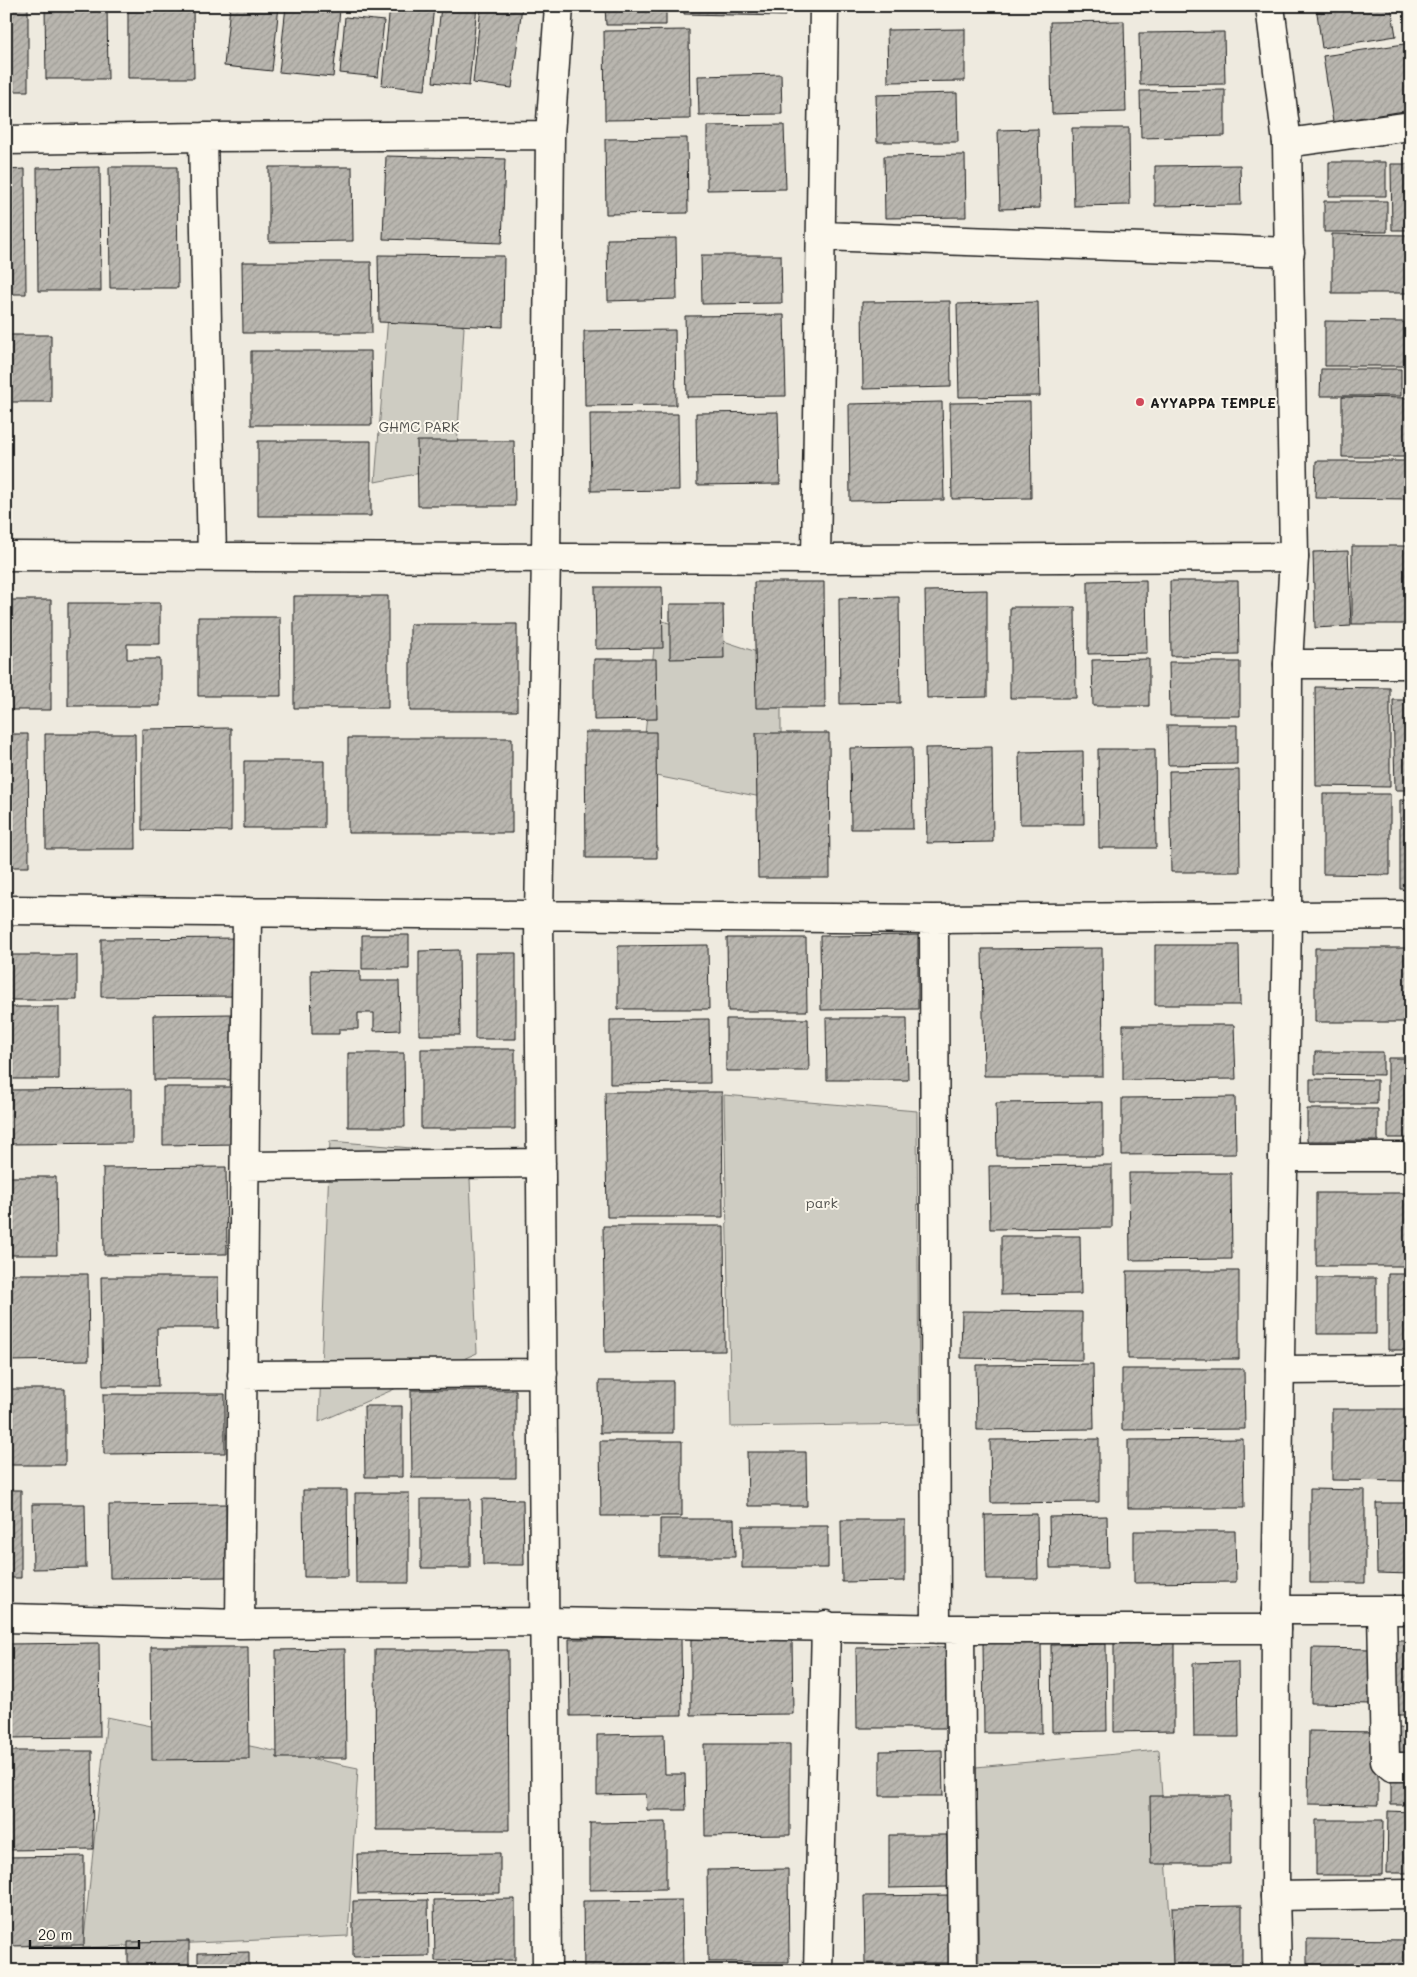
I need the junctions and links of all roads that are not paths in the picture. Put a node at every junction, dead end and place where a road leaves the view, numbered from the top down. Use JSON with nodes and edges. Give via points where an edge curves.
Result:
{"nodes":[{"id":1,"x":558,"y":6,"type":"edge"},
{"id":2,"x":824,"y":6,"type":"edge"},
{"id":3,"x":1270,"y":6,"type":"edge"},
{"id":4,"x":1411,"y":126,"type":"edge"},
{"id":5,"x":550,"y":135,"type":"junction"},
{"id":6,"x":203,"y":137,"type":"junction"},
{"id":7,"x":6,"y":140,"type":"edge"},
{"id":8,"x":1287,"y":143,"type":"junction"},
{"id":9,"x":821,"y":236,"type":"junction"},
{"id":10,"x":1290,"y":252,"type":"junction"},
{"id":11,"x":6,"y":556,"type":"edge"},
{"id":12,"x":212,"y":557,"type":"junction"},
{"id":13,"x":1294,"y":557,"type":"junction"},
{"id":14,"x":546,"y":558,"type":"junction"},
{"id":15,"x":816,"y":559,"type":"junction"},
{"id":16,"x":1288,"y":664,"type":"junction"},
{"id":17,"x":1411,"y":664,"type":"edge"},
{"id":18,"x":6,"y":910,"type":"edge"},
{"id":19,"x":247,"y":912,"type":"junction"},
{"id":20,"x":539,"y":915,"type":"junction"},
{"id":21,"x":1411,"y":915,"type":"edge"},
{"id":22,"x":1287,"y":916,"type":"junction"},
{"id":23,"x":934,"y":919,"type":"junction"},
{"id":24,"x":1283,"y":1157,"type":"junction"},
{"id":25,"x":1411,"y":1157,"type":"edge"},
{"id":26,"x":542,"y":1163,"type":"junction"},
{"id":27,"x":245,"y":1166,"type":"junction"},
{"id":28,"x":1411,"y":1369,"type":"edge"},
{"id":29,"x":1280,"y":1370,"type":"junction"},
{"id":30,"x":543,"y":1373,"type":"junction"},
{"id":31,"x":242,"y":1375,"type":"junction"},
{"id":32,"x":1411,"y":1610,"type":"edge"},
{"id":33,"x":1382,"y":1611,"type":"junction"},
{"id":34,"x":6,"y":1618,"type":"edge"},
{"id":35,"x":1276,"y":1619,"type":"junction"},
{"id":36,"x":545,"y":1622,"type":"junction"},
{"id":37,"x":240,"y":1624,"type":"junction"},
{"id":38,"x":826,"y":1625,"type":"junction"},
{"id":39,"x":948,"y":1629,"type":"junction"},
{"id":40,"x":1411,"y":1767,"type":"edge"},
{"id":41,"x":1411,"y":1894,"type":"edge"},
{"id":42,"x":1275,"y":1896,"type":"junction"},
{"id":43,"x":547,"y":1971,"type":"edge"},
{"id":44,"x":818,"y":1971,"type":"edge"},
{"id":45,"x":963,"y":1971,"type":"edge"},
{"id":46,"x":1277,"y":1971,"type":"edge"}],
"edges":[{"from":1,"to":5,"type":"street"},
{"from":2,"to":9,"type":"street"},
{"from":3,"to":8,"type":"street"},
{"from":4,"to":8,"type":"street"},
{"from":5,"to":6,"type":"street"},
{"from":5,"to":14,"type":"street"},
{"from":6,"to":7,"type":"street"},
{"from":6,"to":12,"type":"street"},
{"from":8,"to":10,"type":"street"},
{"from":9,"to":10,"type":"street"},
{"from":9,"to":15,"type":"street"},
{"from":10,"to":13,"type":"street"},
{"from":11,"to":12,"type":"street"},
{"from":12,"to":14,"type":"street"},
{"from":13,"to":15,"type":"street"},
{"from":13,"to":16,"type":"street"},
{"from":14,"to":15,"type":"street"},
{"from":14,"to":20,"type":"street"},
{"from":16,"to":17,"type":"street"},
{"from":16,"to":22,"type":"street"},
{"from":18,"to":19,"type":"street"},
{"from":19,"to":20,"type":"street"},
{"from":19,"to":27,"type":"street"},
{"from":20,"to":23,"type":"street"},
{"from":20,"to":26,"type":"street"},
{"from":21,"to":22,"type":"street"},
{"from":22,"to":23,"type":"street"},
{"from":22,"to":24,"type":"street"},
{"from":23,"to":39,"type":"street"},
{"from":24,"to":25,"type":"street"},
{"from":24,"to":29,"type":"street"},
{"from":26,"to":27,"type":"street"},
{"from":26,"to":30,"type":"street"},
{"from":27,"to":31,"type":"street"},
{"from":28,"to":29,"type":"street"},
{"from":29,"to":35,"type":"street"},
{"from":30,"to":31,"type":"street"},
{"from":30,"to":36,"type":"street"},
{"from":31,"to":37,"type":"street"},
{"from":32,"to":33,"type":"street"},
{"from":33,"to":35,"type":"street"},
{"from":33,"to":40,"type":"street","via":[[1385,1761],[1392,1767]]},
{"from":34,"to":37,"type":"street"},
{"from":35,"to":39,"type":"street"},
{"from":35,"to":42,"type":"street"},
{"from":36,"to":37,"type":"street"},
{"from":36,"to":38,"type":"street"},
{"from":36,"to":43,"type":"street"},
{"from":38,"to":39,"type":"street"},
{"from":38,"to":44,"type":"street"},
{"from":39,"to":45,"type":"street"},
{"from":41,"to":42,"type":"street"},
{"from":42,"to":46,"type":"street"}]}
